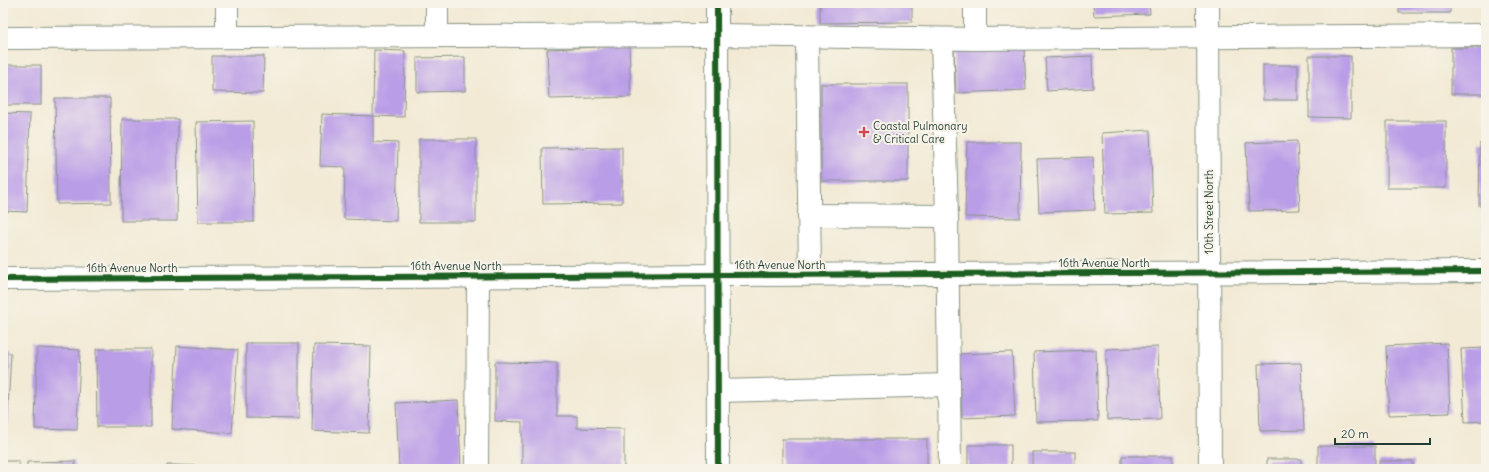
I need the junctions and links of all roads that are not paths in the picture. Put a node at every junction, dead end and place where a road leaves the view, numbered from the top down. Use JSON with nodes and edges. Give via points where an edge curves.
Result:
{"nodes":[{"id":1,"x":227,"y":3,"type":"edge"},
{"id":2,"x":437,"y":3,"type":"edge"},
{"id":3,"x":717,"y":3,"type":"edge"},
{"id":4,"x":975,"y":3,"type":"edge"},
{"id":5,"x":1208,"y":3,"type":"edge"},
{"id":6,"x":717,"y":35,"type":"junction"},
{"id":7,"x":1486,"y":35,"type":"edge"},
{"id":8,"x":437,"y":36,"type":"junction"},
{"id":9,"x":227,"y":37,"type":"junction"},
{"id":10,"x":808,"y":37,"type":"junction"},
{"id":11,"x":1208,"y":37,"type":"junction"},
{"id":12,"x":3,"y":38,"type":"edge"},
{"id":13,"x":942,"y":39,"type":"junction"},
{"id":14,"x":975,"y":39,"type":"junction"},
{"id":15,"x":809,"y":215,"type":"junction"},
{"id":16,"x":947,"y":216,"type":"junction"},
{"id":17,"x":1486,"y":271,"type":"edge"},
{"id":18,"x":1210,"y":272,"type":"junction"},
{"id":19,"x":948,"y":273,"type":"junction"},
{"id":20,"x":810,"y":274,"type":"junction"},
{"id":21,"x":718,"y":275,"type":"junction"},
{"id":22,"x":478,"y":276,"type":"junction"},
{"id":23,"x":3,"y":279,"type":"edge"},
{"id":24,"x":949,"y":385,"type":"junction"},
{"id":25,"x":718,"y":391,"type":"junction"},
{"id":26,"x":477,"y":469,"type":"edge"},
{"id":27,"x":718,"y":469,"type":"edge"},
{"id":28,"x":950,"y":469,"type":"edge"},
{"id":29,"x":1210,"y":469,"type":"edge"}],
"edges":[{"from":1,"to":9,"type":"street"},
{"from":2,"to":8,"type":"street"},
{"from":3,"to":6,"type":"street"},
{"from":4,"to":14,"type":"street"},
{"from":5,"to":11,"type":"street","name":"10th Street North"},
{"from":6,"to":8,"type":"street"},
{"from":6,"to":10,"type":"street"},
{"from":6,"to":21,"type":"street"},
{"from":7,"to":11,"type":"street"},
{"from":8,"to":9,"type":"street"},
{"from":9,"to":12,"type":"street"},
{"from":10,"to":13,"type":"street"},
{"from":10,"to":15,"type":"street"},
{"from":11,"to":14,"type":"street"},
{"from":11,"to":18,"type":"street","name":"10th Street North"},
{"from":13,"to":14,"type":"street"},
{"from":13,"to":16,"type":"street"},
{"from":15,"to":16,"type":"street"},
{"from":15,"to":20,"type":"street"},
{"from":16,"to":19,"type":"street"},
{"from":17,"to":18,"type":"street","name":"16th Avenue North"},
{"from":18,"to":19,"type":"street","name":"16th Avenue North"},
{"from":18,"to":29,"type":"street","name":"10th Street North"},
{"from":19,"to":20,"type":"street","name":"16th Avenue North"},
{"from":19,"to":24,"type":"street"},
{"from":20,"to":21,"type":"street","name":"16th Avenue North"},
{"from":21,"to":22,"type":"street","name":"16th Avenue North"},
{"from":21,"to":25,"type":"street"},
{"from":22,"to":23,"type":"street","name":"16th Avenue North"},
{"from":22,"to":26,"type":"street"},
{"from":24,"to":25,"type":"street"},
{"from":24,"to":28,"type":"street"},
{"from":25,"to":27,"type":"street"}]}
